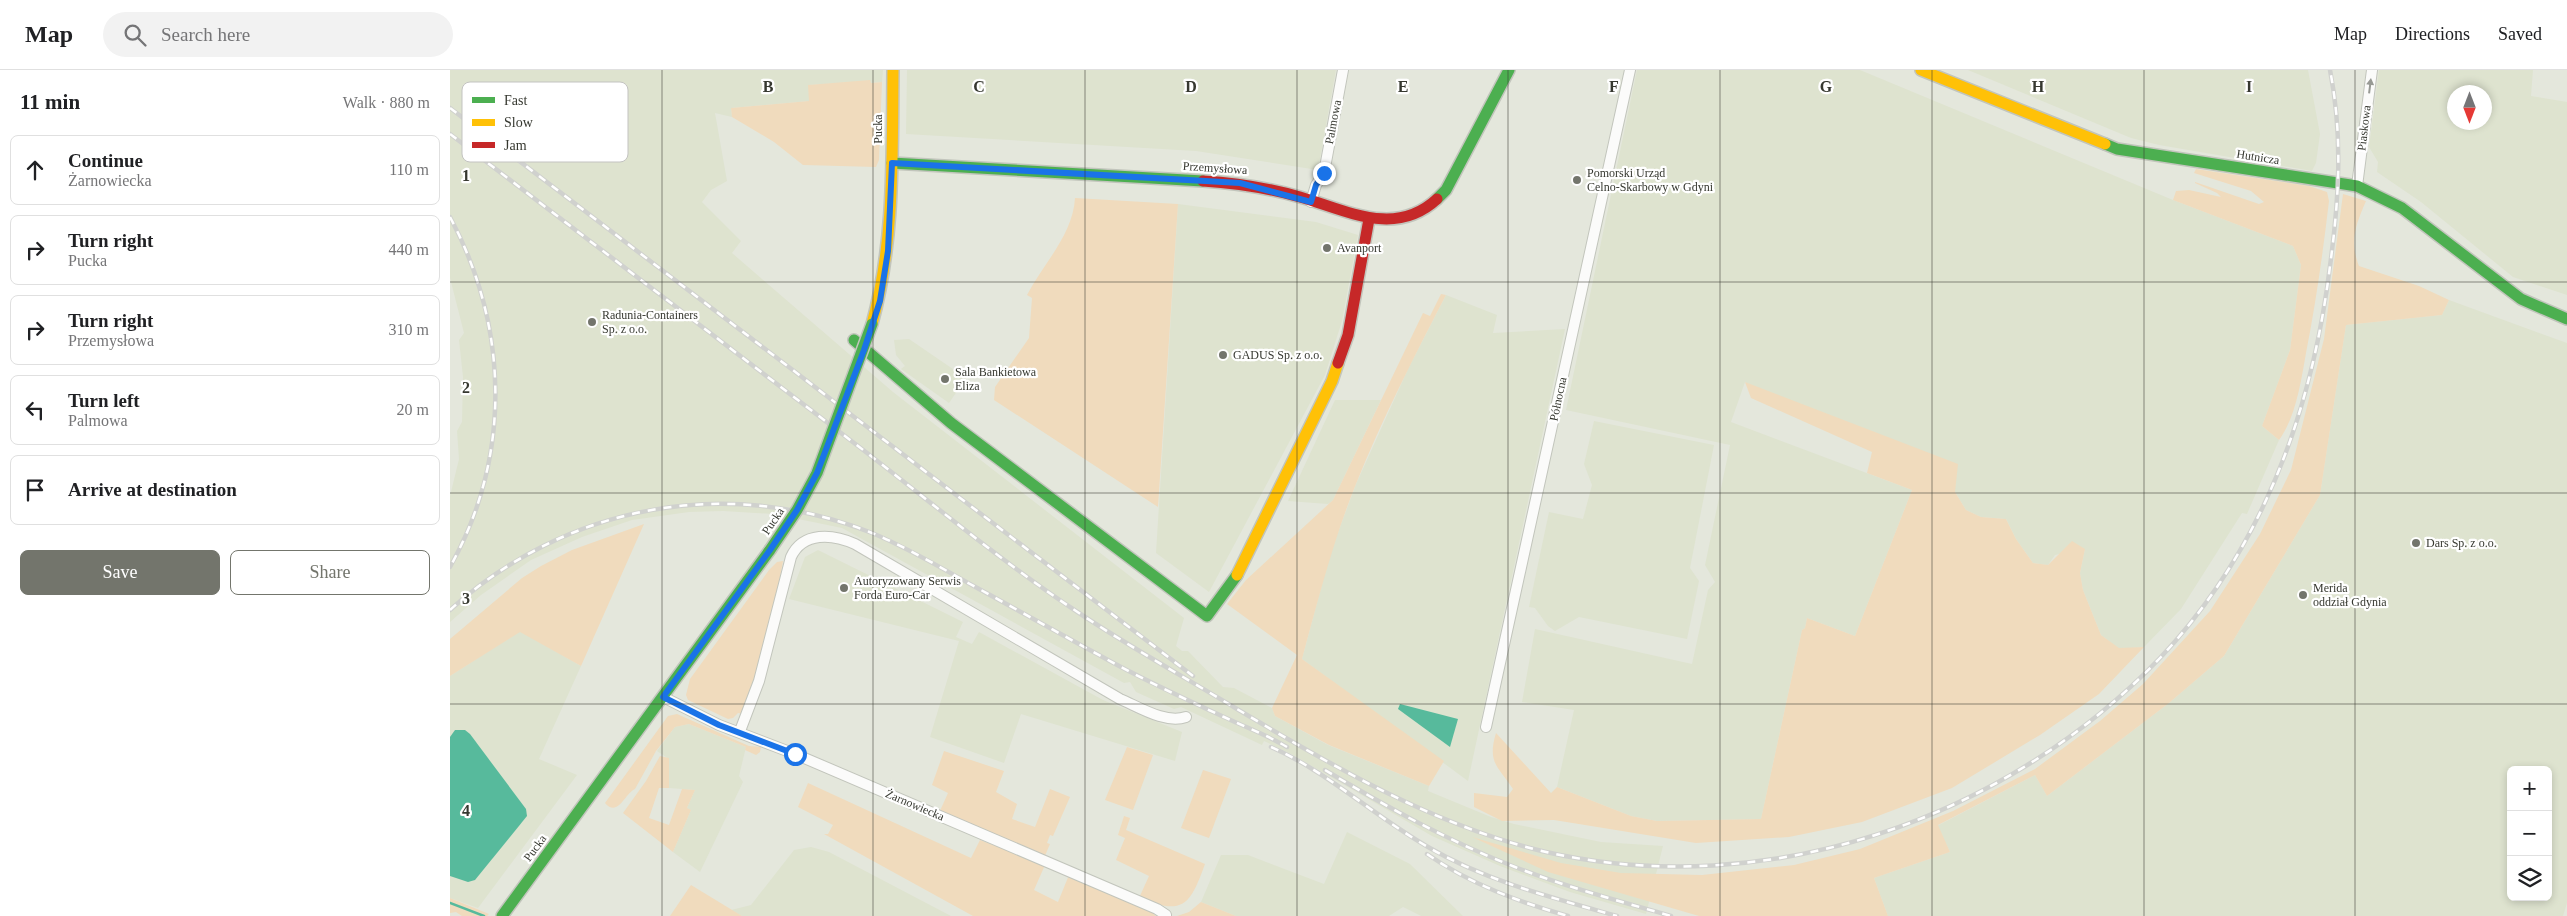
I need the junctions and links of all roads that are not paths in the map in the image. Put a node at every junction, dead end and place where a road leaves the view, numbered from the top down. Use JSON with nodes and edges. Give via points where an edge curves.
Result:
{"nodes":[{"id":1,"x":892,"y":70,"type":"edge"},
{"id":2,"x":1343,"y":70,"type":"edge"},
{"id":3,"x":1509,"y":70,"type":"edge"},
{"id":4,"x":1630,"y":70,"type":"edge"},
{"id":5,"x":1921,"y":70,"type":"edge"},
{"id":6,"x":2372,"y":70,"type":"edge"},
{"id":7,"x":892,"y":163,"type":"junction"},
{"id":8,"x":2357,"y":186,"type":"junction"},
{"id":9,"x":1311,"y":202,"type":"junction"},
{"id":10,"x":1369,"y":219,"type":"junction"},
{"id":11,"x":2567,"y":319,"type":"edge"},
{"id":12,"x":854,"y":340,"type":"dead end"},
{"id":13,"x":663,"y":697,"type":"junction"},
{"id":14,"x":1186,"y":717,"type":"dead end"},
{"id":15,"x":1486,"y":727,"type":"dead end"},
{"id":16,"x":740,"y":731,"type":"junction"},
{"id":17,"x":1166,"y":915,"type":"edge"},
{"id":18,"x":502,"y":916,"type":"edge"}],
"edges":[{"from":1,"to":7,"type":"street","name":"Pucka"},
{"from":2,"to":9,"type":"street","name":"Palmowa","via":[[1324,173]]},
{"from":3,"to":10,"type":"street","name":"Przemysłowa","via":[[1442,194],[1426,209],[1413,215],[1397,219]]},
{"from":4,"to":15,"type":"street","name":"Północna"},
{"from":5,"to":8,"type":"street","name":"Hutnicza","via":[[2117,149]]},
{"from":8,"to":6,"type":"street","name":"Piaskowa","one_way":true},
{"from":7,"to":9,"type":"street","name":"Przemysłowa","via":[[1240,183]]},
{"from":7,"to":13,"type":"street","name":"Pucka","bridge":true,"via":[[888,251],[880,301],[817,473],[770,550]]},
{"from":8,"to":11,"type":"street","name":"Hutnicza","via":[[2394,202],[2521,299]]},
{"from":9,"to":10,"type":"street","name":"Przemysłowa"},
{"from":10,"to":12,"type":"street","via":[[1348,335],[1332,381],[1242,568],[1207,616],[951,423]]},
{"from":13,"to":16,"type":"street","name":"Żarnowiecka","via":[[719,725]]},
{"from":13,"to":18,"type":"street","name":"Pucka"},
{"from":14,"to":16,"type":"street","via":[[1163,717],[1106,693],[840,537],[827,536],[816,538],[794,552],[759,681]]},
{"from":16,"to":17,"type":"street","name":"Żarnowiecka"}]}
